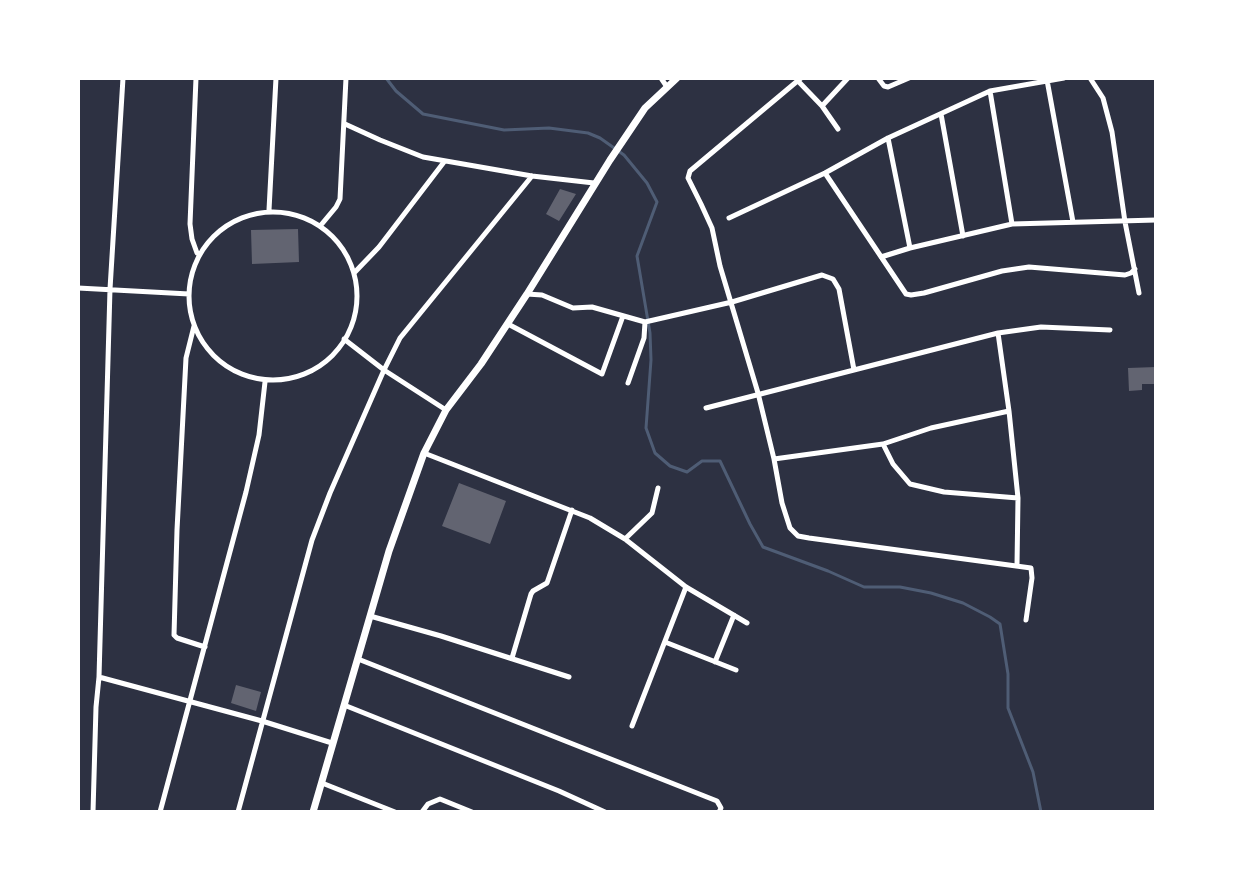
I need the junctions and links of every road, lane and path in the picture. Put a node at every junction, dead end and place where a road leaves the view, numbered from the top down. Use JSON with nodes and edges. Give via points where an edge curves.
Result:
{"nodes":[{"id":1,"x":123,"y":78,"type":"edge"},
{"id":2,"x":196,"y":78,"type":"edge"},
{"id":3,"x":276,"y":78,"type":"edge"},
{"id":4,"x":346,"y":78,"type":"edge"},
{"id":5,"x":661,"y":78,"type":"edge"},
{"id":6,"x":677,"y":78,"type":"edge"},
{"id":7,"x":848,"y":78,"type":"edge"},
{"id":8,"x":878,"y":78,"type":"edge"},
{"id":9,"x":909,"y":78,"type":"edge"},
{"id":10,"x":1064,"y":78,"type":"edge"},
{"id":11,"x":1090,"y":78,"type":"edge"},
{"id":12,"x":800,"y":79,"type":"edge"},
{"id":13,"x":1047,"y":80,"type":"edge"},
{"id":14,"x":667,"y":87,"type":"junction"},
{"id":15,"x":990,"y":91,"type":"junction"},
{"id":16,"x":822,"y":106,"type":"junction"},
{"id":17,"x":941,"y":114,"type":"junction"},
{"id":18,"x":345,"y":124,"type":"junction"},
{"id":19,"x":838,"y":129,"type":"dead end"},
{"id":20,"x":888,"y":138,"type":"junction"},
{"id":21,"x":444,"y":162,"type":"junction"},
{"id":22,"x":825,"y":173,"type":"junction"},
{"id":23,"x":532,"y":176,"type":"junction"},
{"id":24,"x":594,"y":183,"type":"junction"},
{"id":25,"x":269,"y":210,"type":"junction"},
{"id":26,"x":729,"y":218,"type":"dead end"},
{"id":27,"x":1156,"y":220,"type":"edge"},
{"id":28,"x":1073,"y":222,"type":"junction"},
{"id":29,"x":1125,"y":222,"type":"junction"},
{"id":30,"x":1012,"y":224,"type":"junction"},
{"id":31,"x":321,"y":225,"type":"junction"},
{"id":32,"x":963,"y":236,"type":"junction"},
{"id":33,"x":910,"y":248,"type":"junction"},
{"id":34,"x":197,"y":253,"type":"junction"},
{"id":35,"x":881,"y":257,"type":"junction"},
{"id":36,"x":1135,"y":269,"type":"junction"},
{"id":37,"x":355,"y":272,"type":"junction"},
{"id":38,"x":81,"y":288,"type":"edge"},
{"id":39,"x":110,"y":289,"type":"junction"},
{"id":40,"x":1139,"y":293,"type":"dead end"},
{"id":41,"x":189,"y":294,"type":"junction"},
{"id":42,"x":527,"y":294,"type":"junction"},
{"id":43,"x":732,"y":302,"type":"junction"},
{"id":44,"x":623,"y":316,"type":"junction"},
{"id":45,"x":646,"y":322,"type":"junction"},
{"id":46,"x":508,"y":324,"type":"junction"},
{"id":47,"x":195,"y":325,"type":"junction"},
{"id":48,"x":1110,"y":330,"type":"dead end"},
{"id":49,"x":998,"y":333,"type":"junction"},
{"id":50,"x":344,"y":339,"type":"junction"},
{"id":51,"x":384,"y":370,"type":"junction"},
{"id":52,"x":854,"y":370,"type":"junction"},
{"id":53,"x":265,"y":382,"type":"junction"},
{"id":54,"x":628,"y":383,"type":"dead end"},
{"id":55,"x":758,"y":393,"type":"junction"},
{"id":56,"x":706,"y":408,"type":"dead end"},
{"id":57,"x":446,"y":410,"type":"junction"},
{"id":58,"x":1009,"y":411,"type":"junction"},
{"id":59,"x":883,"y":444,"type":"junction"},
{"id":60,"x":424,"y":453,"type":"junction"},
{"id":61,"x":774,"y":459,"type":"junction"},
{"id":62,"x":658,"y":488,"type":"dead end"},
{"id":63,"x":1018,"y":498,"type":"junction"},
{"id":64,"x":572,"y":510,"type":"junction"},
{"id":65,"x":625,"y":539,"type":"junction"},
{"id":66,"x":1017,"y":565,"type":"junction"},
{"id":67,"x":686,"y":587,"type":"junction"},
{"id":68,"x":734,"y":615,"type":"junction"},
{"id":69,"x":370,"y":616,"type":"junction"},
{"id":70,"x":1026,"y":620,"type":"dead end"},
{"id":71,"x":747,"y":623,"type":"dead end"},
{"id":72,"x":665,"y":642,"type":"junction"},
{"id":73,"x":205,"y":647,"type":"junction"},
{"id":74,"x":512,"y":658,"type":"junction"},
{"id":75,"x":358,"y":659,"type":"junction"},
{"id":76,"x":715,"y":662,"type":"junction"},
{"id":77,"x":736,"y":670,"type":"dead end"},
{"id":78,"x":99,"y":677,"type":"junction"},
{"id":79,"x":569,"y":677,"type":"dead end"},
{"id":80,"x":191,"y":703,"type":"junction"},
{"id":81,"x":344,"y":705,"type":"junction"},
{"id":82,"x":262,"y":721,"type":"junction"},
{"id":83,"x":632,"y":726,"type":"dead end"},
{"id":84,"x":332,"y":743,"type":"junction"},
{"id":85,"x":321,"y":782,"type":"junction"},
{"id":86,"x":93,"y":812,"type":"edge"},
{"id":87,"x":160,"y":812,"type":"edge"},
{"id":88,"x":238,"y":812,"type":"edge"},
{"id":89,"x":313,"y":812,"type":"edge"},
{"id":90,"x":395,"y":812,"type":"edge"},
{"id":91,"x":422,"y":812,"type":"edge"},
{"id":92,"x":472,"y":812,"type":"edge"},
{"id":93,"x":605,"y":812,"type":"edge"},
{"id":94,"x":719,"y":812,"type":"edge"}],
"edges":[{"from":1,"to":39,"type":"street"},
{"from":2,"to":34,"type":"street","via":[[190,224]]},
{"from":3,"to":25,"type":"street"},
{"from":4,"to":18,"type":"street"},
{"from":5,"to":14,"type":"street"},
{"from":6,"to":14,"type":"main road"},
{"from":7,"to":16,"type":"street"},
{"from":8,"to":9,"type":"street","via":[[888,87]]},
{"from":10,"to":13,"type":"street"},
{"from":11,"to":29,"type":"street","via":[[1110,123]]},
{"from":12,"to":16,"type":"street"},
{"from":12,"to":43,"type":"street","via":[[690,171],[688,178],[712,228]]},
{"from":13,"to":15,"type":"street"},
{"from":13,"to":28,"type":"street"},
{"from":14,"to":24,"type":"main road","via":[[645,108]]},
{"from":15,"to":17,"type":"street"},
{"from":15,"to":30,"type":"street"},
{"from":16,"to":19,"type":"street"},
{"from":17,"to":20,"type":"street"},
{"from":17,"to":32,"type":"street"},
{"from":18,"to":21,"type":"street"},
{"from":18,"to":31,"type":"street","via":[[340,199]]},
{"from":20,"to":22,"type":"street"},
{"from":20,"to":33,"type":"street"},
{"from":21,"to":23,"type":"street"},
{"from":21,"to":37,"type":"street"},
{"from":22,"to":26,"type":"street"},
{"from":22,"to":35,"type":"street"},
{"from":23,"to":24,"type":"street"},
{"from":23,"to":51,"type":"street","via":[[400,338]]},
{"from":24,"to":42,"type":"main road"},
{"from":25,"to":31,"type":"street"},
{"from":25,"to":34,"type":"street","via":[[213,235]]},
{"from":27,"to":29,"type":"street"},
{"from":28,"to":29,"type":"street"},
{"from":28,"to":30,"type":"street"},
{"from":29,"to":36,"type":"street"},
{"from":30,"to":32,"type":"street"},
{"from":31,"to":37,"type":"street","via":[[339,243]]},
{"from":32,"to":33,"type":"street"},
{"from":33,"to":35,"type":"street"},
{"from":34,"to":41,"type":"street"},
{"from":35,"to":36,"type":"street","via":[[911,295],[1029,267],[1125,275]]},
{"from":36,"to":40,"type":"street"},
{"from":37,"to":50,"type":"street","via":[[353,322]]},
{"from":38,"to":39,"type":"street"},
{"from":39,"to":41,"type":"street"},
{"from":39,"to":78,"type":"street"},
{"from":41,"to":47,"type":"street"},
{"from":42,"to":44,"type":"street"},
{"from":42,"to":46,"type":"main road"},
{"from":43,"to":45,"type":"street"},
{"from":43,"to":52,"type":"street","via":[[822,275],[833,279]]},
{"from":43,"to":55,"type":"street"},
{"from":44,"to":45,"type":"street"},
{"from":44,"to":46,"type":"street","via":[[602,374]]},
{"from":45,"to":54,"type":"street"},
{"from":46,"to":57,"type":"main road"},
{"from":47,"to":53,"type":"street","via":[[217,357],[235,371]]},
{"from":47,"to":73,"type":"street","via":[[186,358],[174,635]]},
{"from":48,"to":49,"type":"street","via":[[1041,327]]},
{"from":49,"to":52,"type":"street"},
{"from":49,"to":58,"type":"street"},
{"from":50,"to":51,"type":"street"},
{"from":50,"to":53,"type":"street","via":[[314,368],[293,379]]},
{"from":51,"to":57,"type":"street"},
{"from":51,"to":82,"type":"street","via":[[312,540]]},
{"from":52,"to":55,"type":"street"},
{"from":53,"to":73,"type":"street","via":[[259,435]]},
{"from":55,"to":56,"type":"street"},
{"from":55,"to":61,"type":"street"},
{"from":57,"to":60,"type":"main road"},
{"from":58,"to":59,"type":"street"},
{"from":58,"to":63,"type":"street"},
{"from":59,"to":61,"type":"street"},
{"from":59,"to":63,"type":"street","via":[[910,484]]},
{"from":60,"to":64,"type":"street"},
{"from":60,"to":69,"type":"main road"},
{"from":61,"to":66,"type":"street","via":[[782,503],[798,536]]},
{"from":62,"to":65,"type":"street","via":[[652,513]]},
{"from":63,"to":66,"type":"street"},
{"from":64,"to":65,"type":"street"},
{"from":64,"to":74,"type":"street","via":[[547,583],[531,594]]},
{"from":65,"to":67,"type":"street"},
{"from":66,"to":70,"type":"street","via":[[1031,568]]},
{"from":67,"to":68,"type":"street"},
{"from":67,"to":72,"type":"street"},
{"from":68,"to":71,"type":"street"},
{"from":68,"to":76,"type":"street"},
{"from":69,"to":74,"type":"street"},
{"from":69,"to":75,"type":"main road"},
{"from":72,"to":76,"type":"street"},
{"from":72,"to":83,"type":"street"},
{"from":73,"to":80,"type":"street"},
{"from":74,"to":79,"type":"street"},
{"from":75,"to":81,"type":"main road"},
{"from":75,"to":94,"type":"street","via":[[717,801]]},
{"from":76,"to":77,"type":"street"},
{"from":78,"to":80,"type":"street"},
{"from":78,"to":86,"type":"street"},
{"from":80,"to":82,"type":"street"},
{"from":80,"to":87,"type":"street"},
{"from":81,"to":84,"type":"main road"},
{"from":81,"to":93,"type":"street"},
{"from":82,"to":84,"type":"street"},
{"from":82,"to":88,"type":"street"},
{"from":84,"to":85,"type":"main road"},
{"from":85,"to":89,"type":"main road"},
{"from":85,"to":90,"type":"street"},
{"from":91,"to":92,"type":"street","via":[[440,799]]}]}
